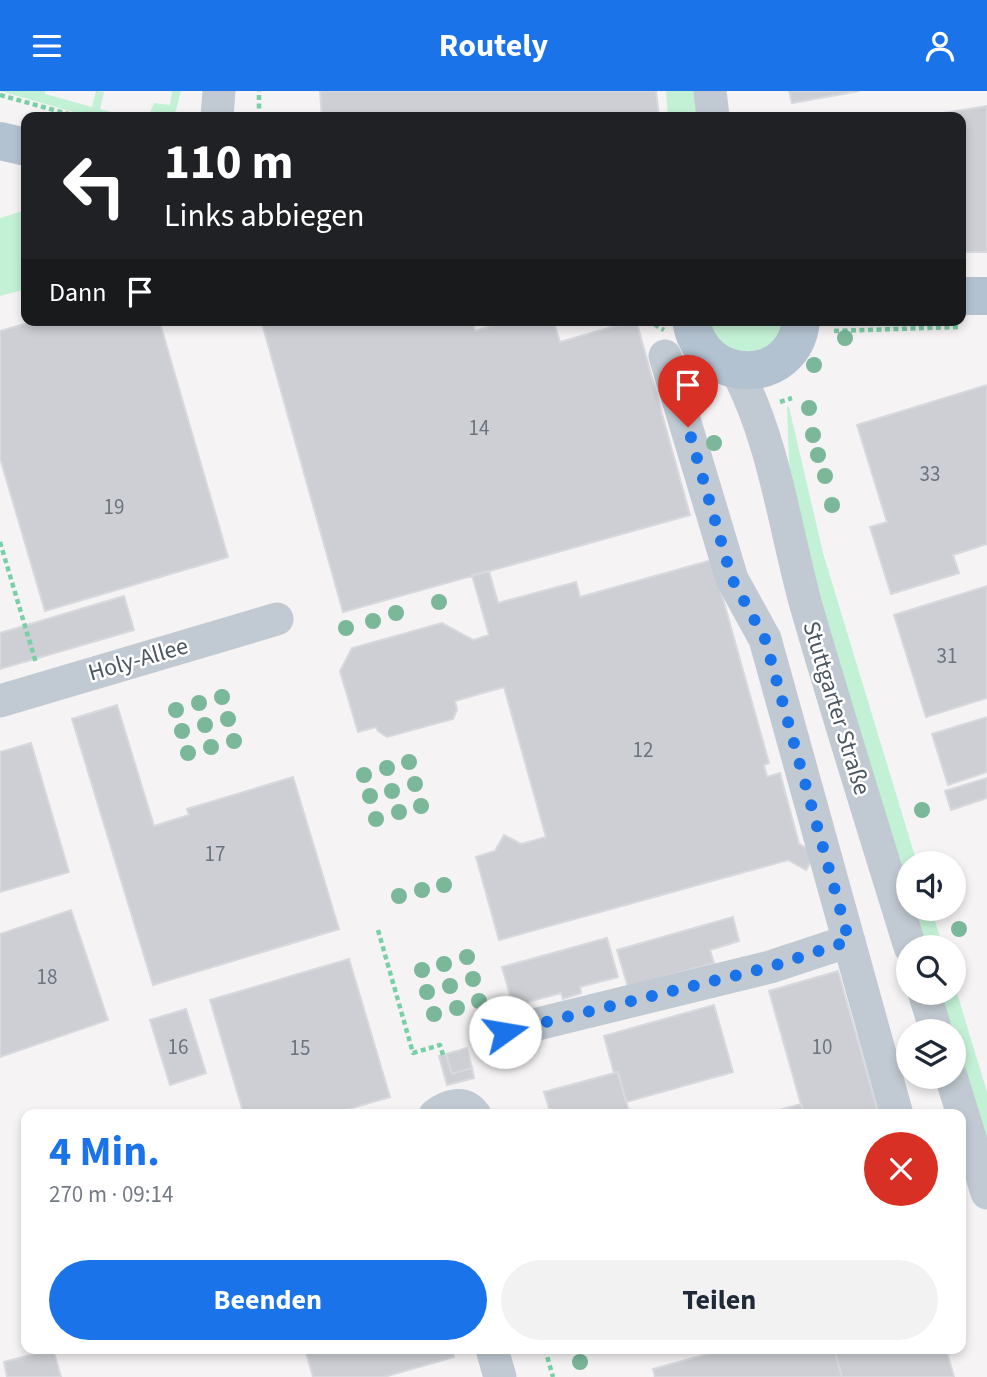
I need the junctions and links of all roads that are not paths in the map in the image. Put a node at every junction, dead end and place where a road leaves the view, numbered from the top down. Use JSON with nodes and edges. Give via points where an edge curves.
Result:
{"nodes":[{"id":1,"x":219,"y":91,"type":"edge"},
{"id":2,"x":710,"y":91,"type":"edge"},
{"id":3,"x":217,"y":112,"type":"edge"},
{"id":4,"x":712,"y":112,"type":"edge"},
{"id":5,"x":0,"y":141,"type":"edge"},
{"id":6,"x":21,"y":146,"type":"edge"},
{"id":7,"x":987,"y":296,"type":"edge"},
{"id":8,"x":966,"y":308,"type":"edge"},
{"id":9,"x":690,"y":326,"type":"edge"},
{"id":10,"x":808,"y":332,"type":"edge"},
{"id":11,"x":664,"y":356,"type":"dead end"},
{"id":12,"x":737,"y":370,"type":"junction"},
{"id":13,"x":774,"y":466,"type":"junction"},
{"id":14,"x":277,"y":619,"type":"dead end"},
{"id":15,"x":0,"y":701,"type":"edge"},
{"id":16,"x":906,"y":935,"type":"edge"},
{"id":17,"x":849,"y":941,"type":"junction"},
{"id":18,"x":505,"y":1032,"type":"dead end"},
{"id":19,"x":955,"y":1089,"type":"edge"},
{"id":20,"x":443,"y":1109,"type":"edge"},
{"id":21,"x":471,"y":1109,"type":"edge"},
{"id":22,"x":895,"y":1109,"type":"edge"},
{"id":23,"x":961,"y":1109,"type":"edge"},
{"id":24,"x":966,"y":1125,"type":"edge"},
{"id":25,"x":987,"y":1193,"type":"edge"},
{"id":26,"x":493,"y":1354,"type":"edge"},
{"id":27,"x":500,"y":1377,"type":"edge"}],
"edges":[{"from":1,"to":3,"type":"street"},
{"from":2,"to":4,"type":"street"},
{"from":5,"to":6,"type":"main road"},
{"from":7,"to":8,"type":"main road"},
{"from":9,"to":12,"type":"main road","via":[[709,356]]},
{"from":10,"to":12,"type":"main road","via":[[778,361],[759,370]]},
{"from":10,"to":13,"type":"street","name":"Stuttgarter Straße","via":[[776,378]]},
{"from":11,"to":17,"type":"street","via":[[732,579],[765,639]]},
{"from":12,"to":13,"type":"street","name":"Stuttgarter Straße"},
{"from":13,"to":16,"type":"street","name":"Stuttgarter Straße","via":[[806,605]]},
{"from":14,"to":15,"type":"street","name":"Holy-Allee"},
{"from":17,"to":18,"type":"street","via":[[770,967]]},
{"from":17,"to":22,"type":"street"},
{"from":19,"to":23,"type":"street"},
{"from":20,"to":21,"type":"street","via":[[458,1105]]},
{"from":24,"to":25,"type":"street"},
{"from":26,"to":27,"type":"street"}]}
